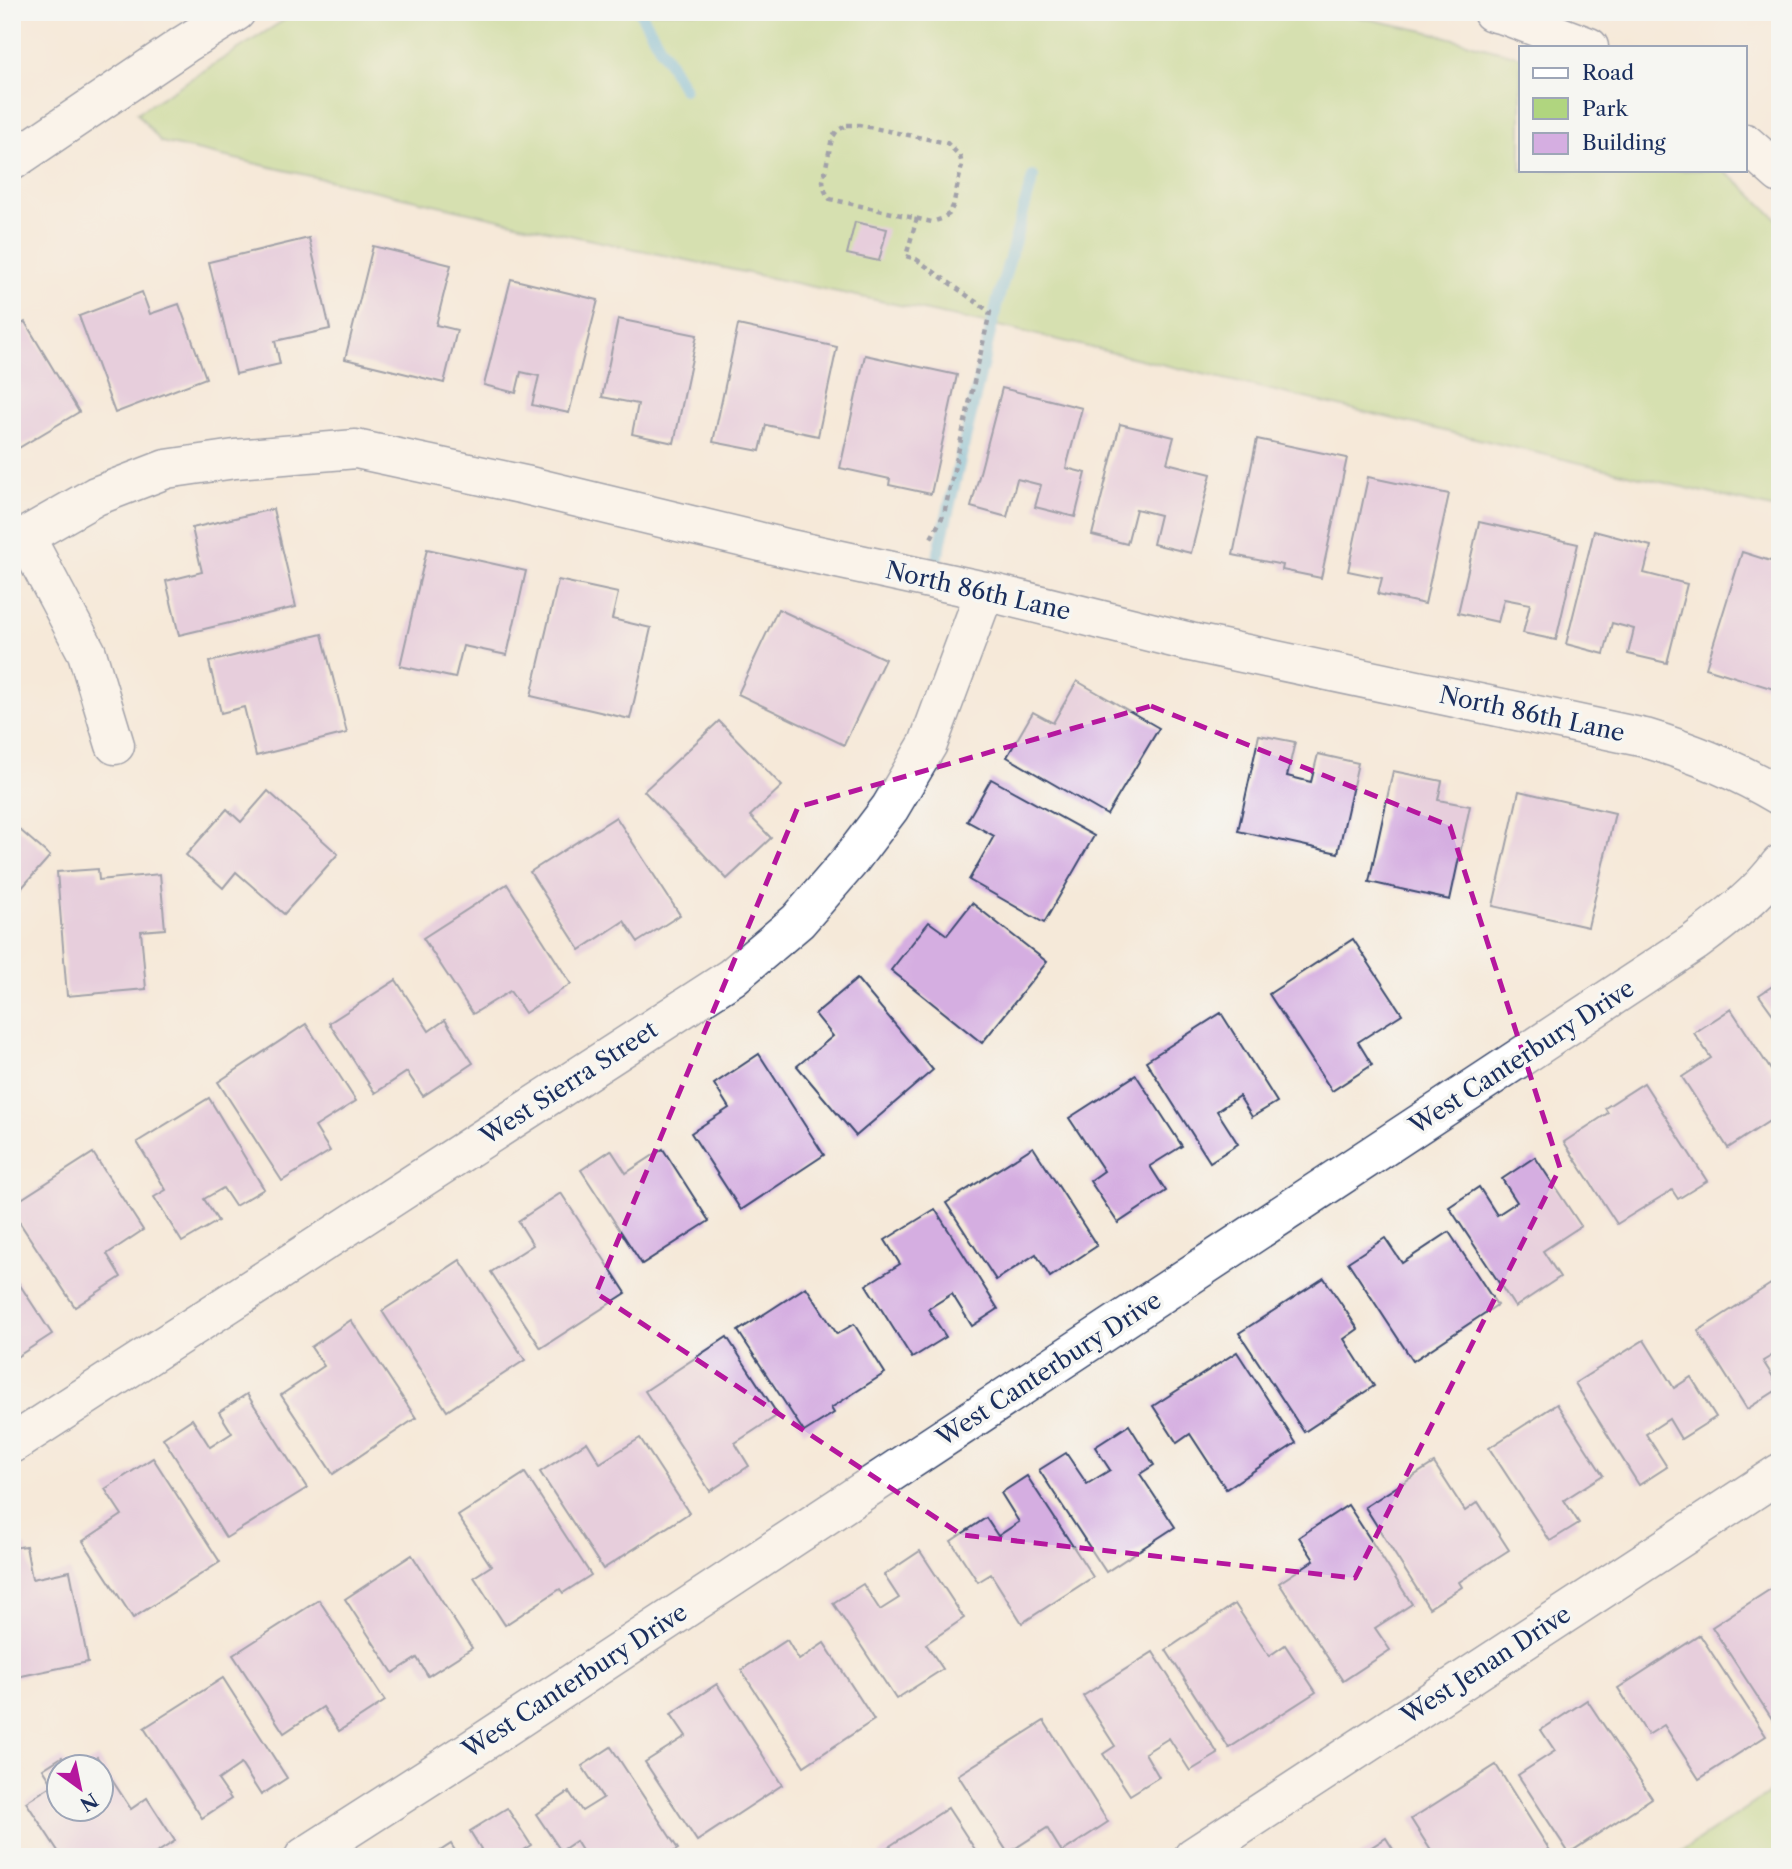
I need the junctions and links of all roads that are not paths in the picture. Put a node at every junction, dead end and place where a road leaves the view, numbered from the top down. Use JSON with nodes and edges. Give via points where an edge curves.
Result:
{"nodes":[{"id":1,"x":236,"y":12,"type":"edge"},
{"id":2,"x":1492,"y":12,"type":"edge"},
{"id":3,"x":1586,"y":46,"type":"edge"},
{"id":4,"x":1746,"y":144,"type":"edge"},
{"id":5,"x":12,"y":161,"type":"edge"},
{"id":6,"x":1780,"y":174,"type":"edge"},
{"id":7,"x":18,"y":540,"type":"edge"},
{"id":8,"x":985,"y":591,"type":"junction"},
{"id":9,"x":115,"y":745,"type":"dead end"},
{"id":10,"x":1780,"y":796,"type":"edge"},
{"id":11,"x":1780,"y":864,"type":"edge"},
{"id":12,"x":12,"y":1444,"type":"edge"},
{"id":13,"x":1780,"y":1473,"type":"edge"},
{"id":14,"x":304,"y":1857,"type":"edge"},
{"id":15,"x":1193,"y":1857,"type":"edge"}],
"edges":[{"from":1,"to":5,"type":"street"},
{"from":2,"to":3,"type":"street"},
{"from":4,"to":6,"type":"street"},
{"from":7,"to":8,"type":"street","name":"North 86th Lane","via":[[96,496],[166,469],[356,449]]},
{"from":7,"to":9,"type":"street","via":[[87,653]]},
{"from":8,"to":10,"type":"street","name":"North 86th Lane","via":[[1190,642],[1644,738],[1689,751]]},
{"from":8,"to":12,"type":"street","name":"West Sierra Street","via":[[928,744],[890,808],[799,921],[732,977]]},
{"from":11,"to":14,"type":"street","name":"West Canterbury Drive","via":[[1734,911],[1695,942]]},
{"from":13,"to":15,"type":"street","name":"West Jenan Drive"}]}
